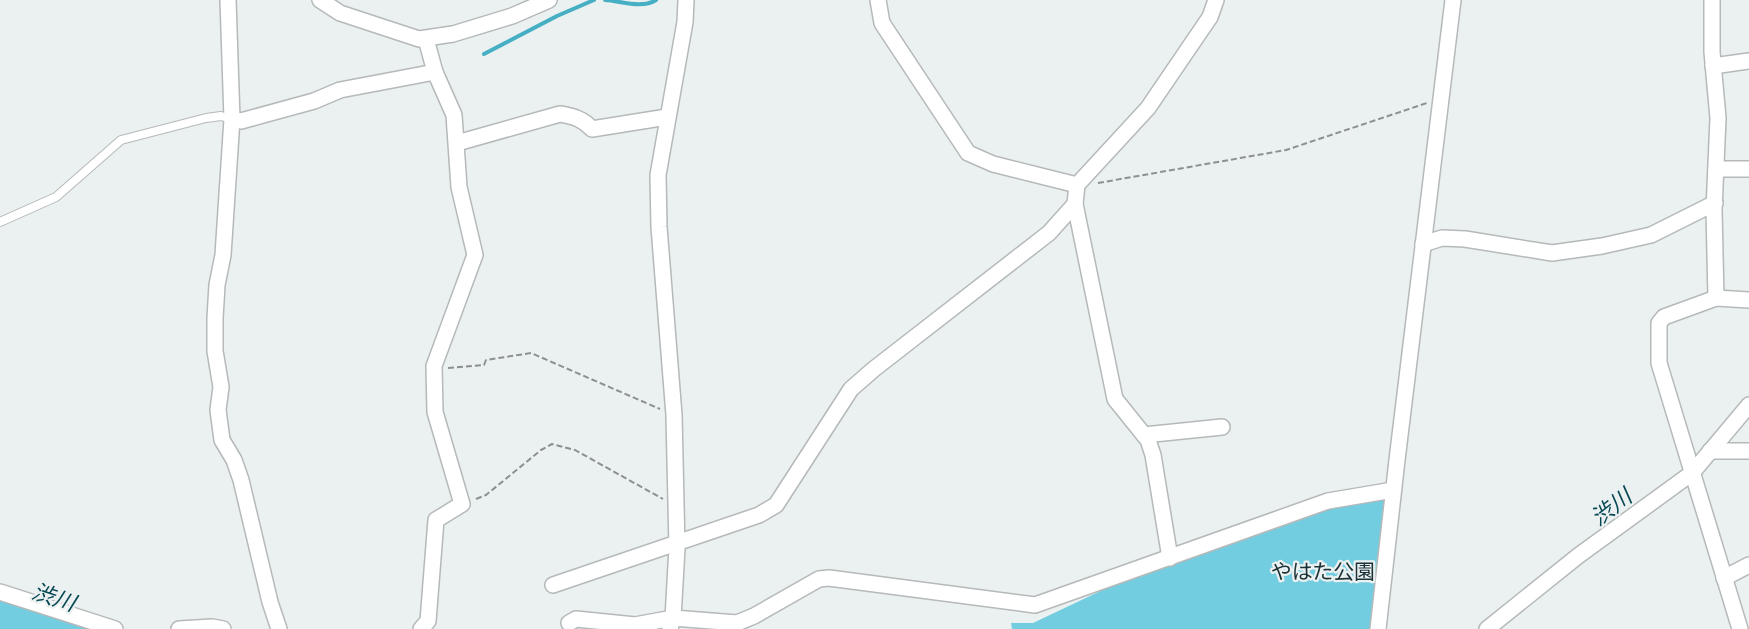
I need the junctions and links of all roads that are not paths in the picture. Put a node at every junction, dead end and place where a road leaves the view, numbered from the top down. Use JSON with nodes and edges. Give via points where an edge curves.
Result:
{"nodes":[{"id":1,"x":228,"y":0,"type":"edge"},
{"id":2,"x":320,"y":0,"type":"edge"},
{"id":3,"x":549,"y":0,"type":"edge"},
{"id":4,"x":686,"y":0,"type":"edge"},
{"id":5,"x":878,"y":0,"type":"edge"},
{"id":6,"x":1216,"y":0,"type":"edge"},
{"id":7,"x":1453,"y":0,"type":"edge"},
{"id":8,"x":1712,"y":0,"type":"edge"},
{"id":9,"x":426,"y":39,"type":"junction"},
{"id":10,"x":1749,"y":61,"type":"edge"},
{"id":11,"x":1713,"y":66,"type":"junction"},
{"id":12,"x":435,"y":72,"type":"junction"},
{"id":13,"x":667,"y":117,"type":"junction"},
{"id":14,"x":232,"y":119,"type":"junction"},
{"id":15,"x":457,"y":143,"type":"junction"},
{"id":16,"x":1716,"y":169,"type":"junction"},
{"id":17,"x":1749,"y":169,"type":"edge"},
{"id":18,"x":1077,"y":185,"type":"junction"},
{"id":19,"x":1714,"y":203,"type":"junction"},
{"id":20,"x":1075,"y":204,"type":"junction"},
{"id":21,"x":0,"y":222,"type":"edge"},
{"id":22,"x":1423,"y":243,"type":"junction"},
{"id":23,"x":1716,"y":298,"type":"junction"},
{"id":24,"x":1749,"y":300,"type":"edge"},
{"id":25,"x":1749,"y":405,"type":"edge"},
{"id":26,"x":1222,"y":427,"type":"dead end"},
{"id":27,"x":1144,"y":435,"type":"junction"},
{"id":28,"x":1710,"y":451,"type":"junction"},
{"id":29,"x":1749,"y":451,"type":"edge"},
{"id":30,"x":1692,"y":473,"type":"junction"},
{"id":31,"x":1393,"y":490,"type":"junction"},
{"id":32,"x":677,"y":542,"type":"junction"},
{"id":33,"x":1170,"y":558,"type":"junction"},
{"id":34,"x":1749,"y":565,"type":"edge"},
{"id":35,"x":1724,"y":578,"type":"junction"},
{"id":36,"x":553,"y":585,"type":"dead end"},
{"id":37,"x":0,"y":592,"type":"edge"},
{"id":38,"x":569,"y":623,"type":"dead end"},
{"id":39,"x":671,"y":623,"type":"edge"},
{"id":40,"x":115,"y":629,"type":"edge"},
{"id":41,"x":179,"y":629,"type":"edge"},
{"id":42,"x":223,"y":629,"type":"edge"},
{"id":43,"x":279,"y":629,"type":"edge"},
{"id":44,"x":421,"y":629,"type":"edge"},
{"id":45,"x":1378,"y":629,"type":"edge"},
{"id":46,"x":1487,"y":629,"type":"edge"},
{"id":47,"x":1740,"y":629,"type":"edge"}],
"edges":[{"from":1,"to":14,"type":"street"},
{"from":2,"to":9,"type":"street","via":[[340,13]]},
{"from":3,"to":9,"type":"street","via":[[512,16]]},
{"from":4,"to":13,"type":"street"},
{"from":5,"to":18,"type":"street","via":[[882,23],[968,153],[993,164]]},
{"from":6,"to":18,"type":"street","via":[[1210,17],[1148,108]]},
{"from":7,"to":22,"type":"street"},
{"from":8,"to":11,"type":"street"},
{"from":9,"to":12,"type":"street"},
{"from":10,"to":11,"type":"street"},
{"from":11,"to":16,"type":"street","via":[[1718,118]]},
{"from":12,"to":14,"type":"street","via":[[340,90],[241,121]]},
{"from":12,"to":15,"type":"street","via":[[454,115]]},
{"from":13,"to":15,"type":"street","via":[[592,129],[574,116],[560,114]]},
{"from":13,"to":32,"type":"street","via":[[658,186],[674,415]]},
{"from":14,"to":21,"type":"lane","via":[[206,118],[121,140],[56,197]]},
{"from":14,"to":43,"type":"street","via":[[215,318],[221,387],[218,410],[222,440],[242,480]]},
{"from":15,"to":44,"type":"street","via":[[459,187],[474,255],[434,369],[435,412],[462,504],[436,520],[428,621]]},
{"from":16,"to":17,"type":"street"},
{"from":16,"to":19,"type":"street"},
{"from":18,"to":20,"type":"street"},
{"from":19,"to":22,"type":"street","via":[[1651,235],[1602,246],[1552,252],[1466,239],[1442,238]]},
{"from":19,"to":23,"type":"street"},
{"from":20,"to":27,"type":"street","via":[[1115,399]]},
{"from":20,"to":32,"type":"street","via":[[1049,233],[851,389],[776,505],[759,515]]},
{"from":22,"to":31,"type":"street"},
{"from":23,"to":24,"type":"street"},
{"from":23,"to":30,"type":"street","via":[[1664,317],[1659,323],[1659,363]]},
{"from":25,"to":28,"type":"street"},
{"from":26,"to":27,"type":"street"},
{"from":27,"to":33,"type":"street","via":[[1153,455]]},
{"from":28,"to":29,"type":"street"},
{"from":28,"to":30,"type":"street"},
{"from":30,"to":35,"type":"street"},
{"from":30,"to":46,"type":"street"},
{"from":31,"to":33,"type":"street","via":[[1329,501]]},
{"from":31,"to":45,"type":"street"},
{"from":32,"to":36,"type":"street"},
{"from":32,"to":39,"type":"street"},
{"from":33,"to":39,"type":"street","via":[[1035,605],[829,578],[819,579],[737,622]]},
{"from":34,"to":35,"type":"street"},
{"from":35,"to":47,"type":"street"},
{"from":37,"to":40,"type":"street"},
{"from":38,"to":39,"type":"street","via":[[576,619],[635,625]]},
{"from":41,"to":42,"type":"street"}]}
